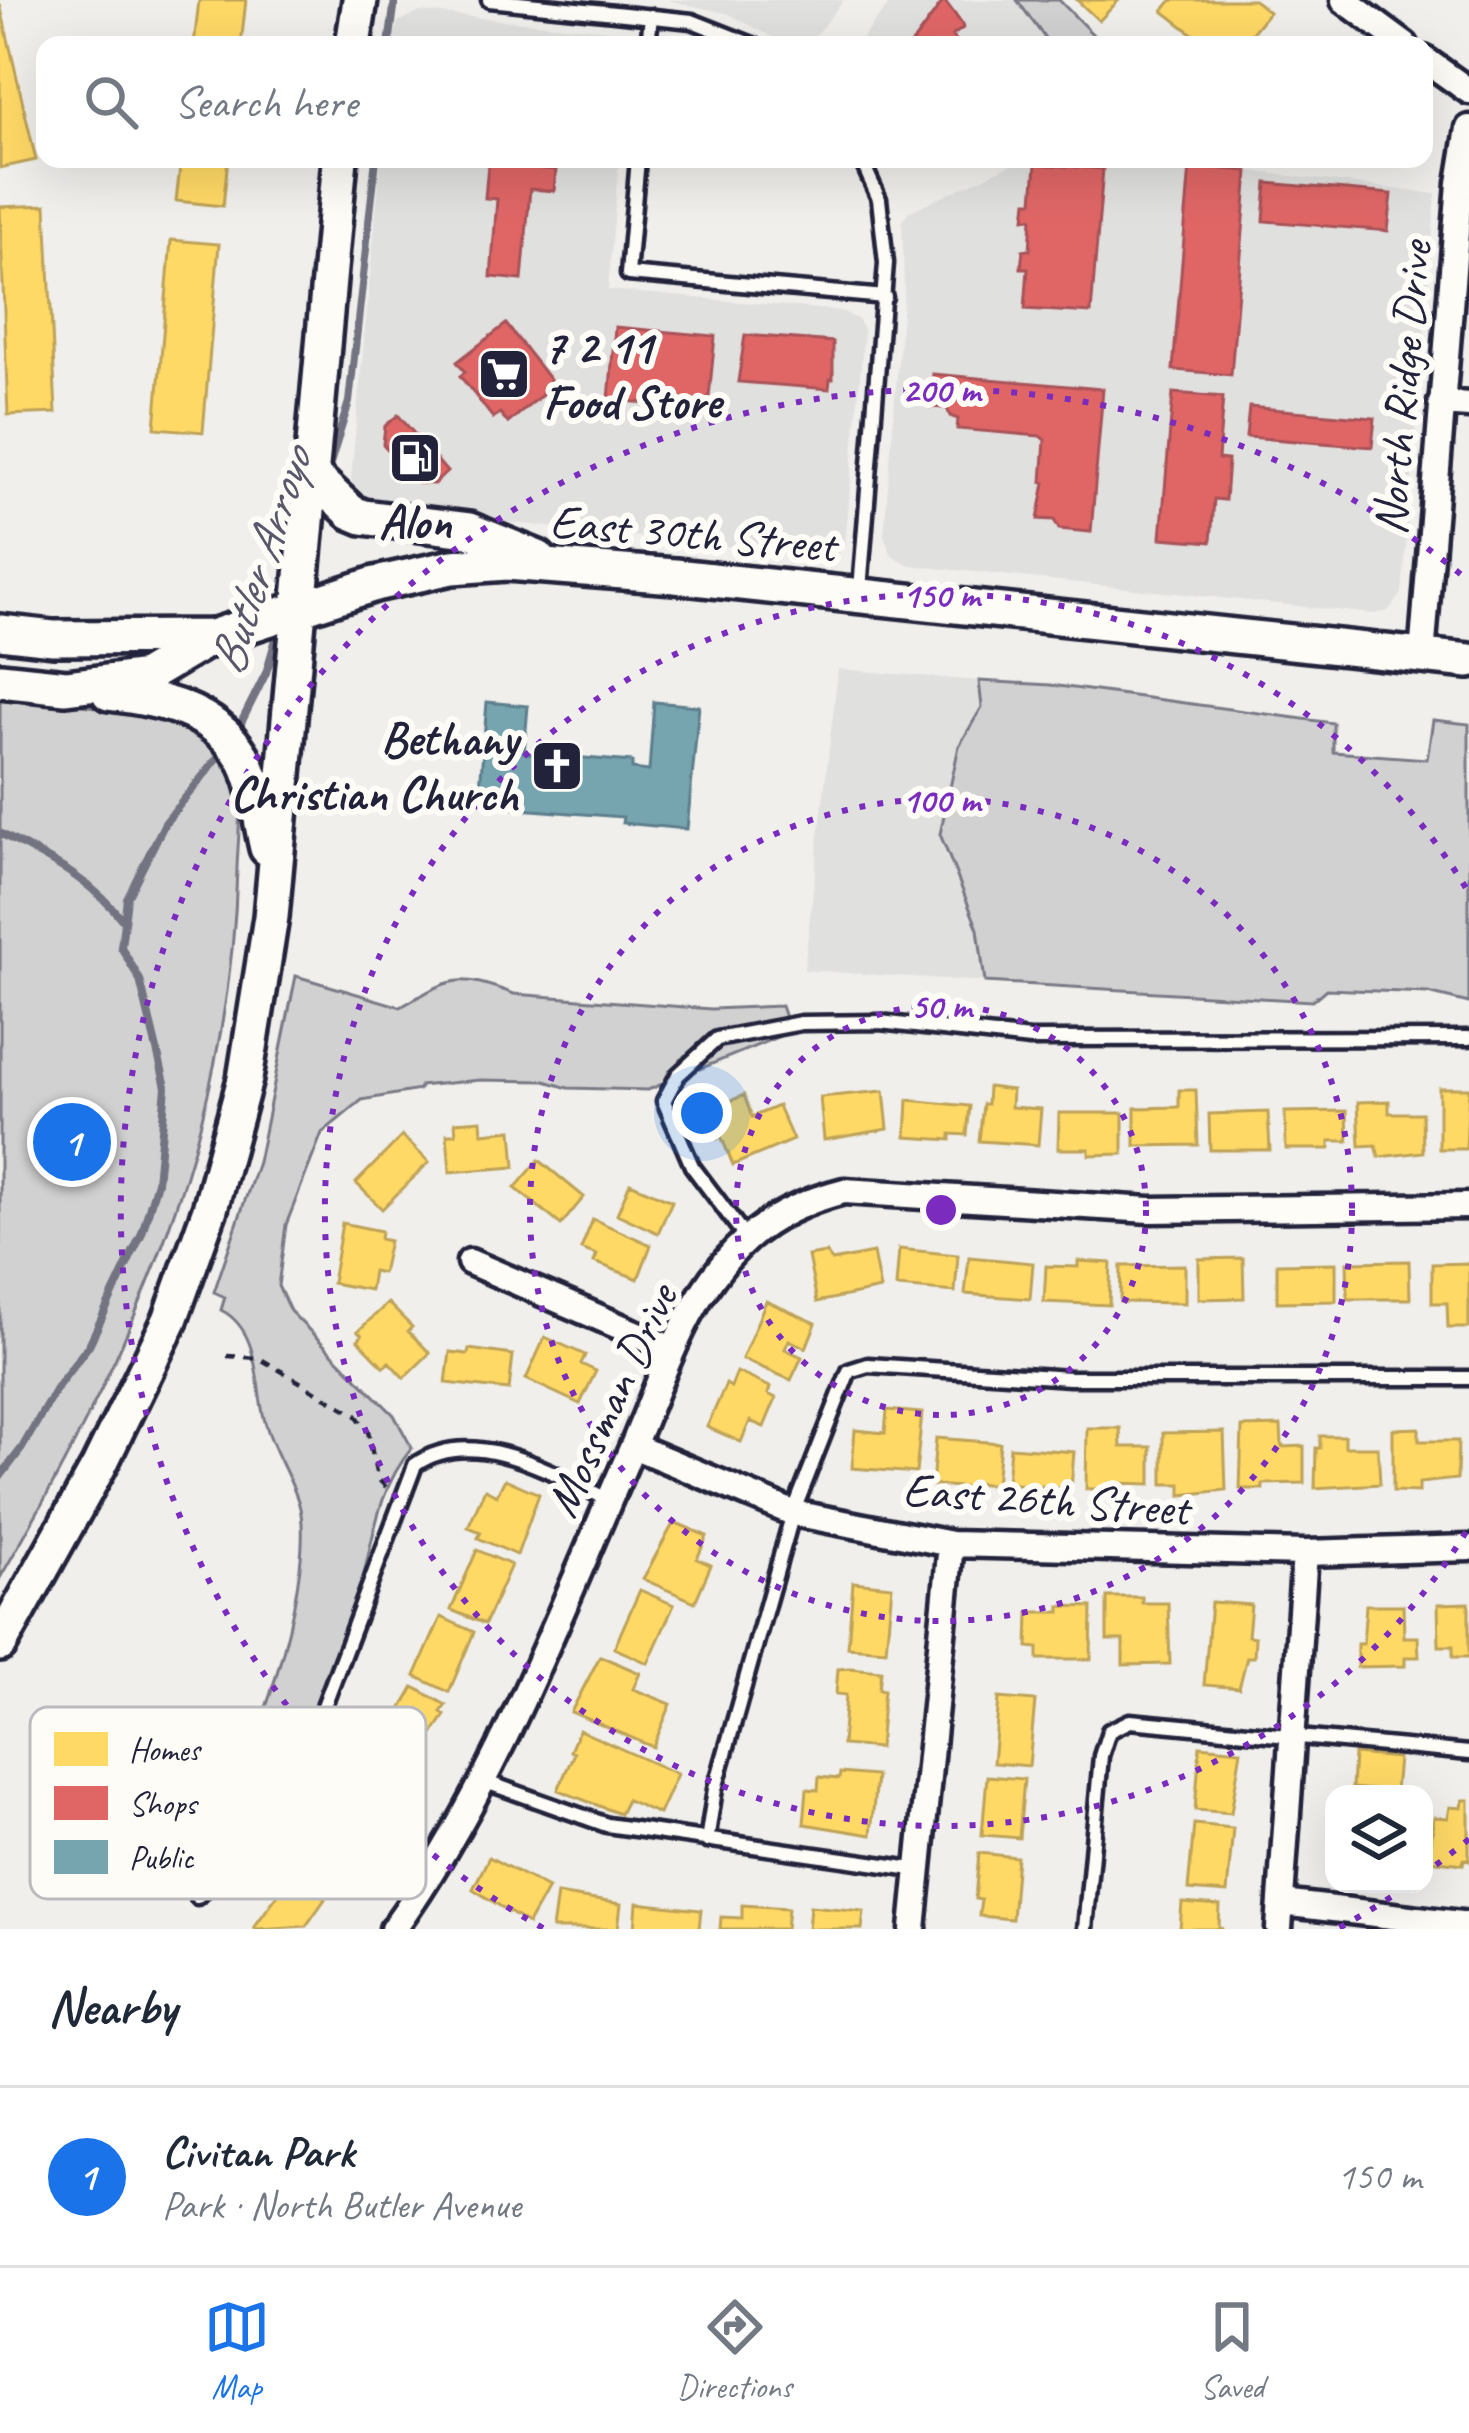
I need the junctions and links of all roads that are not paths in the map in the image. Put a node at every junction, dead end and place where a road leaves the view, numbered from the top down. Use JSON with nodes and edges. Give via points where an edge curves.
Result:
{"nodes":[{"id":1,"x":360,"y":0,"type":"edge"},
{"id":2,"x":489,"y":0,"type":"edge"},
{"id":3,"x":663,"y":0,"type":"edge"},
{"id":4,"x":1344,"y":0,"type":"edge"},
{"id":5,"x":656,"y":16,"type":"junction"},
{"id":6,"x":354,"y":36,"type":"edge"},
{"id":7,"x":650,"y":36,"type":"edge"},
{"id":8,"x":734,"y":36,"type":"edge"},
{"id":9,"x":1393,"y":36,"type":"edge"},
{"id":10,"x":1433,"y":65,"type":"edge"},
{"id":11,"x":1469,"y":91,"type":"edge"},
{"id":12,"x":1469,"y":128,"type":"edge"},
{"id":13,"x":339,"y":168,"type":"edge"},
{"id":14,"x":637,"y":168,"type":"edge"},
{"id":15,"x":864,"y":168,"type":"edge"},
{"id":16,"x":885,"y":297,"type":"junction"},
{"id":17,"x":1441,"y":403,"type":"junction"},
{"id":18,"x":1469,"y":405,"type":"edge"},
{"id":19,"x":309,"y":472,"type":"junction"},
{"id":20,"x":557,"y":565,"type":"junction"},
{"id":21,"x":860,"y":596,"type":"junction"},
{"id":22,"x":298,"y":610,"type":"junction"},
{"id":23,"x":0,"y":632,"type":"edge"},
{"id":24,"x":212,"y":637,"type":"junction"},
{"id":25,"x":1422,"y":656,"type":"junction"},
{"id":26,"x":1469,"y":661,"type":"edge"},
{"id":27,"x":0,"y":680,"type":"edge"},
{"id":28,"x":66,"y":688,"type":"junction"},
{"id":29,"x":273,"y":870,"type":"junction"},
{"id":30,"x":1469,"y":1038,"type":"edge"},
{"id":31,"x":1469,"y":1206,"type":"edge"},
{"id":32,"x":746,"y":1239,"type":"junction"},
{"id":33,"x":470,"y":1262,"type":"dead end"},
{"id":34,"x":672,"y":1349,"type":"junction"},
{"id":35,"x":1469,"y":1378,"type":"edge"},
{"id":36,"x":633,"y":1446,"type":"junction"},
{"id":37,"x":609,"y":1500,"type":"junction"},
{"id":38,"x":793,"y":1513,"type":"junction"},
{"id":39,"x":951,"y":1544,"type":"junction"},
{"id":40,"x":1469,"y":1548,"type":"edge"},
{"id":41,"x":1305,"y":1552,"type":"junction"},
{"id":42,"x":0,"y":1644,"type":"edge"},
{"id":43,"x":324,"y":1707,"type":"edge"},
{"id":44,"x":1293,"y":1735,"type":"junction"},
{"id":45,"x":1469,"y":1753,"type":"edge"},
{"id":46,"x":483,"y":1781,"type":"junction"},
{"id":47,"x":707,"y":1841,"type":"junction"},
{"id":48,"x":920,"y":1870,"type":"junction"},
{"id":49,"x":426,"y":1888,"type":"edge"},
{"id":50,"x":1282,"y":1903,"type":"junction"},
{"id":51,"x":1468,"y":1926,"type":"edge"},
{"id":52,"x":913,"y":1929,"type":"edge"},
{"id":53,"x":1085,"y":1929,"type":"edge"},
{"id":54,"x":1280,"y":1929,"type":"edge"}],
"edges":[{"from":1,"to":6,"type":"main road"},
{"from":2,"to":5,"type":"lane"},
{"from":3,"to":5,"type":"lane"},
{"from":4,"to":9,"type":"street"},
{"from":5,"to":7,"type":"lane"},
{"from":5,"to":8,"type":"lane"},
{"from":10,"to":11,"type":"street"},
{"from":12,"to":17,"type":"street","name":"North Ridge Drive"},
{"from":13,"to":19,"type":"main road"},
{"from":14,"to":16,"type":"lane","via":[[628,274]]},
{"from":15,"to":16,"type":"lane","via":[[881,213]]},
{"from":16,"to":21,"type":"lane"},
{"from":17,"to":18,"type":"street"},
{"from":17,"to":25,"type":"street","name":"North Ridge Drive"},
{"from":19,"to":20,"type":"main road","via":[[362,517],[469,530]]},
{"from":19,"to":22,"type":"main road"},
{"from":20,"to":21,"type":"main road","name":"East 30th Street"},
{"from":20,"to":22,"type":"main road","name":"East 30th Street","via":[[436,570]]},
{"from":21,"to":25,"type":"main road","name":"East 30th Street"},
{"from":22,"to":24,"type":"main road","name":"East 30th Street"},
{"from":22,"to":29,"type":"main road"},
{"from":23,"to":24,"type":"main road"},
{"from":24,"to":28,"type":"main road","name":"East 30th Street","via":[[145,677]]},
{"from":25,"to":26,"type":"main road","name":"East 30th Street"},
{"from":27,"to":28,"type":"main road","name":"East 30th Street"},
{"from":28,"to":29,"type":"main road","via":[[184,708],[229,740],[244,759]]},
{"from":29,"to":42,"type":"main road","via":[[244,1079],[191,1263],[139,1389]]},
{"from":30,"to":32,"type":"lane","via":[[1030,1039],[880,1022],[801,1023],[717,1039],[678,1075],[664,1101],[692,1166]]},
{"from":31,"to":32,"type":"street","name":"Mossman Drive","via":[[1150,1210],[844,1191],[804,1202]]},
{"from":32,"to":34,"type":"street","name":"Mossman Drive"},
{"from":33,"to":34,"type":"street"},
{"from":34,"to":36,"type":"street","name":"Mossman Drive"},
{"from":35,"to":38,"type":"lane","via":[[1070,1378],[868,1365],[850,1371]]},
{"from":36,"to":37,"type":"street","name":"Mossman Drive"},
{"from":36,"to":38,"type":"street","name":"East 26th Street"},
{"from":37,"to":43,"type":"lane","via":[[506,1456],[431,1453],[415,1465]]},
{"from":37,"to":46,"type":"street","name":"Mossman Drive"},
{"from":38,"to":39,"type":"street","name":"East 26th Street"},
{"from":38,"to":47,"type":"lane"},
{"from":39,"to":41,"type":"street","name":"East 26th Street"},
{"from":39,"to":48,"type":"street"},
{"from":40,"to":41,"type":"street","name":"East 26th Street"},
{"from":41,"to":44,"type":"street"},
{"from":44,"to":45,"type":"lane"},
{"from":44,"to":50,"type":"street"},
{"from":44,"to":53,"type":"lane","via":[[1130,1720],[1109,1731]]},
{"from":46,"to":47,"type":"lane","via":[[607,1825]]},
{"from":46,"to":49,"type":"street","name":"Mossman Drive"},
{"from":47,"to":48,"type":"lane"},
{"from":48,"to":52,"type":"street"},
{"from":50,"to":51,"type":"street"},
{"from":50,"to":54,"type":"street"}]}
